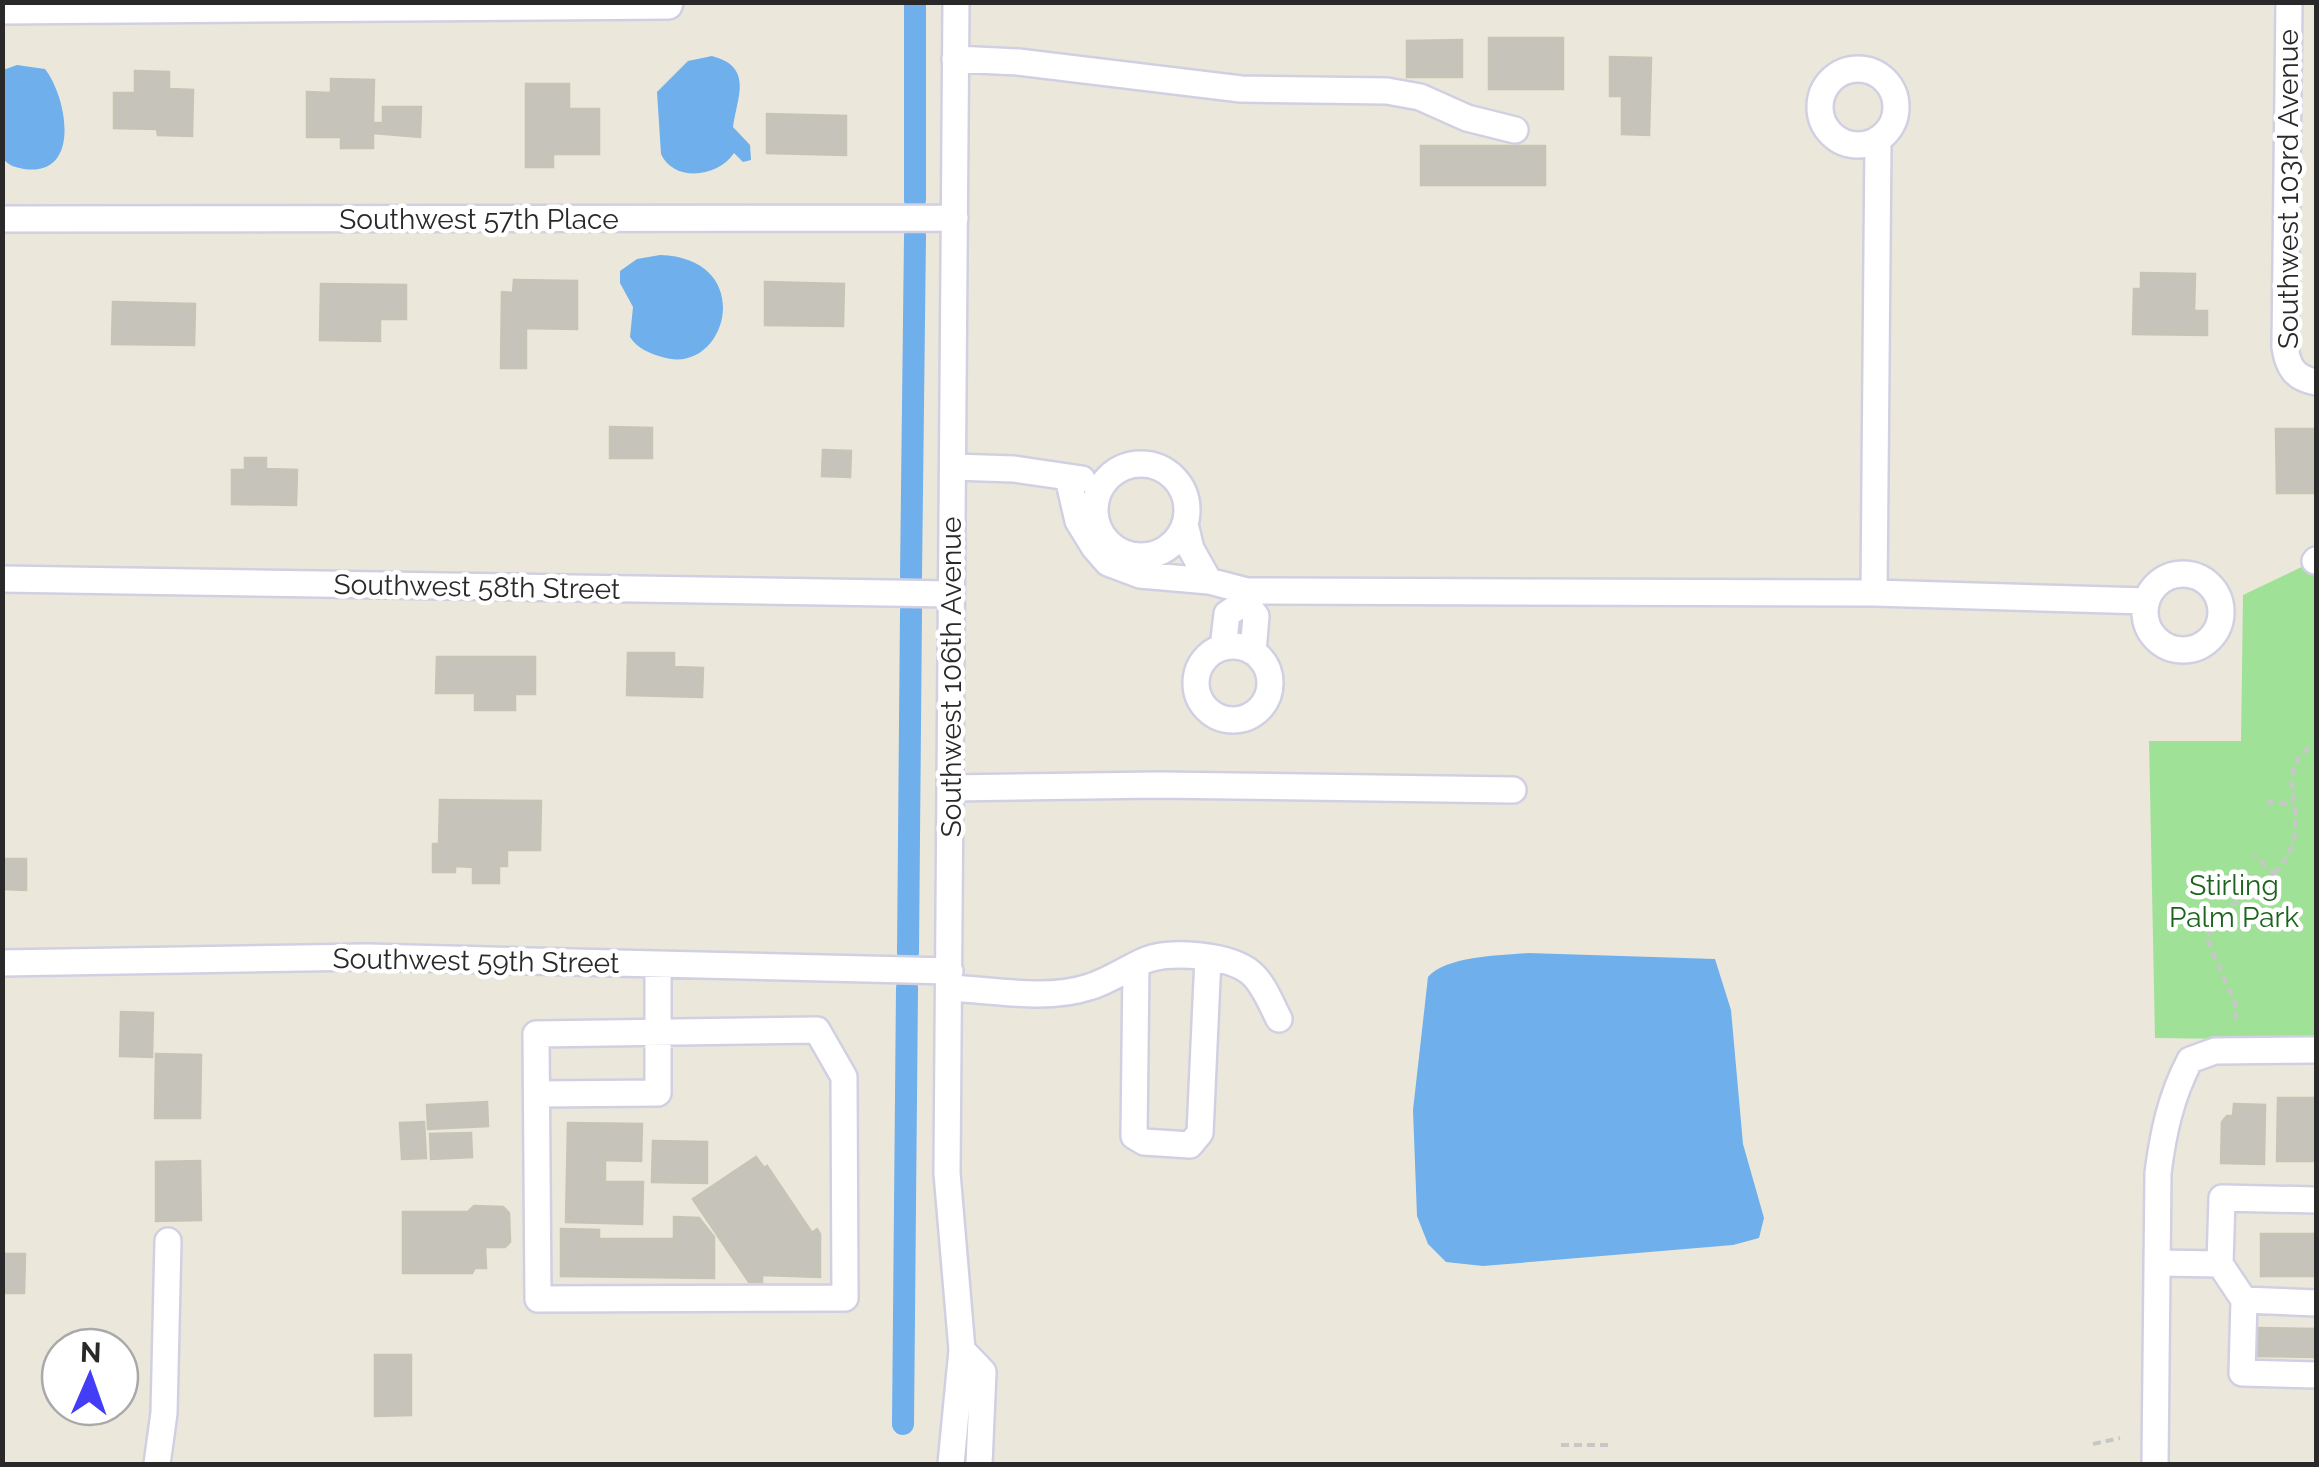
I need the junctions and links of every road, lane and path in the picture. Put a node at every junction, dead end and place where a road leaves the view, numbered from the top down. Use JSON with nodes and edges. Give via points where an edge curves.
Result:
{"nodes":[{"id":1,"x":670,"y":2,"type":"edge"},
{"id":2,"x":956,"y":2,"type":"edge"},
{"id":3,"x":2289,"y":2,"type":"edge"},
{"id":4,"x":2,"y":11,"type":"edge"},
{"id":5,"x":956,"y":59,"type":"junction"},
{"id":6,"x":1515,"y":130,"type":"dead end"},
{"id":7,"x":1878,"y":140,"type":"dead end"},
{"id":8,"x":955,"y":218,"type":"junction"},
{"id":9,"x":2,"y":219,"type":"edge"},
{"id":10,"x":2306,"y":378,"type":"edge"},
{"id":11,"x":953,"y":467,"type":"junction"},
{"id":12,"x":1109,"y":476,"type":"junction"},
{"id":13,"x":1068,"y":478,"type":"junction"},
{"id":14,"x":1095,"y":502,"type":"junction"},
{"id":15,"x":1185,"y":524,"type":"junction"},
{"id":16,"x":1166,"y":548,"type":"junction"},
{"id":17,"x":2,"y":579,"type":"edge"},
{"id":18,"x":1209,"y":581,"type":"junction"},
{"id":19,"x":952,"y":594,"type":"junction"},
{"id":20,"x":1874,"y":594,"type":"junction"},
{"id":21,"x":1246,"y":597,"type":"junction"},
{"id":22,"x":2146,"y":602,"type":"dead end"},
{"id":23,"x":1223,"y":646,"type":"junction"},
{"id":24,"x":1253,"y":652,"type":"junction"},
{"id":25,"x":2316,"y":743,"type":"edge"},
{"id":26,"x":950,"y":788,"type":"junction"},
{"id":27,"x":1513,"y":790,"type":"dead end"},
{"id":28,"x":2268,"y":804,"type":"dead end"},
{"id":29,"x":2293,"y":804,"type":"junction"},
{"id":30,"x":2254,"y":856,"type":"dead end"},
{"id":31,"x":2274,"y":874,"type":"junction"},
{"id":32,"x":2218,"y":880,"type":"dead end"},
{"id":33,"x":2241,"y":898,"type":"junction"},
{"id":34,"x":1208,"y":958,"type":"junction"},
{"id":35,"x":2,"y":963,"type":"edge"},
{"id":36,"x":658,"y":964,"type":"junction"},
{"id":37,"x":1136,"y":965,"type":"junction"},
{"id":38,"x":950,"y":980,"type":"junction"},
{"id":39,"x":1278,"y":1020,"type":"dead end"},
{"id":40,"x":2237,"y":1026,"type":"dead end"},
{"id":41,"x":656,"y":1032,"type":"junction"},
{"id":42,"x":2316,"y":1050,"type":"edge"},
{"id":43,"x":536,"y":1094,"type":"junction"},
{"id":44,"x":2316,"y":1200,"type":"edge"},
{"id":45,"x":168,"y":1241,"type":"dead end"},
{"id":46,"x":2157,"y":1263,"type":"junction"},
{"id":47,"x":2220,"y":1264,"type":"junction"},
{"id":48,"x":2244,"y":1300,"type":"junction"},
{"id":49,"x":2316,"y":1303,"type":"edge"},
{"id":50,"x":962,"y":1350,"type":"junction"},
{"id":51,"x":2316,"y":1375,"type":"edge"},
{"id":52,"x":2120,"y":1438,"type":"dead end"},
{"id":53,"x":2093,"y":1444,"type":"dead end"},
{"id":54,"x":1561,"y":1445,"type":"dead end"},
{"id":55,"x":1611,"y":1445,"type":"dead end"},
{"id":56,"x":157,"y":1464,"type":"edge"},
{"id":57,"x":951,"y":1464,"type":"edge"},
{"id":58,"x":979,"y":1464,"type":"edge"},
{"id":59,"x":2155,"y":1464,"type":"edge"}],
"edges":[{"from":1,"to":4,"type":"street"},
{"from":2,"to":5,"type":"street","name":"Southwest 106th Avenue"},
{"from":3,"to":10,"type":"street","name":"Southwest 103rd Avenue","via":[[2285,347],[2288,364]]},
{"from":5,"to":6,"type":"street","via":[[1240,88],[1387,91]]},
{"from":5,"to":8,"type":"street","name":"Southwest 106th Avenue"},
{"from":7,"to":20,"type":"street"},
{"from":8,"to":9,"type":"street","name":"Southwest 57th Place"},
{"from":8,"to":11,"type":"street","name":"Southwest 106th Avenue"},
{"from":11,"to":13,"type":"street"},
{"from":11,"to":19,"type":"street","name":"Southwest 106th Avenue"},
{"from":12,"to":13,"type":"street"},
{"from":12,"to":14,"type":"street"},
{"from":12,"to":15,"type":"street","via":[[1137,464],[1166,471],[1185,494]]},
{"from":13,"to":14,"type":"street"},
{"from":13,"to":18,"type":"street","via":[[1078,522],[1108,563],[1140,574]]},
{"from":14,"to":16,"type":"street","via":[[1109,544],[1137,556]]},
{"from":15,"to":16,"type":"street"},
{"from":15,"to":18,"type":"street","via":[[1190,549]]},
{"from":16,"to":18,"type":"street"},
{"from":17,"to":19,"type":"street","name":"Southwest 58th Street"},
{"from":18,"to":21,"type":"street"},
{"from":19,"to":26,"type":"street","name":"Southwest 106th Avenue"},
{"from":20,"to":21,"type":"street"},
{"from":20,"to":22,"type":"street"},
{"from":21,"to":23,"type":"street","via":[[1227,614]]},
{"from":21,"to":24,"type":"street","via":[[1256,616]]},
{"from":23,"to":24,"type":"street"},
{"from":23,"to":24,"type":"street","via":[[1203,660],[1195,682],[1202,705],[1222,719],[1247,718],[1265,702],[1270,678]]},
{"from":25,"to":29,"type":"path","via":[[2296,763]]},
{"from":26,"to":27,"type":"street"},
{"from":26,"to":38,"type":"street","name":"Southwest 106th Avenue"},
{"from":28,"to":29,"type":"path"},
{"from":29,"to":31,"type":"path","via":[[2295,838]]},
{"from":30,"to":31,"type":"path"},
{"from":31,"to":33,"type":"path"},
{"from":32,"to":33,"type":"path","via":[[2240,888]]},
{"from":33,"to":40,"type":"path","via":[[2216,918],[2207,940],[2236,1002]]},
{"from":34,"to":37,"type":"street","name":"Southwest 59th Street","via":[[1164,955]]},
{"from":34,"to":37,"type":"street","via":[[1200,1133],[1190,1145],[1134,1136]]},
{"from":34,"to":39,"type":"street","via":[[1250,972]]},
{"from":35,"to":36,"type":"street","name":"Southwest 59th Street","via":[[367,956]]},
{"from":36,"to":38,"type":"street","name":"Southwest 59th Street"},
{"from":36,"to":41,"type":"street"},
{"from":37,"to":38,"type":"street","name":"Southwest 59th Street","via":[[1090,987],[1061,992]]},
{"from":38,"to":50,"type":"street","name":"Southwest 106th Avenue","via":[[947,1173]]},
{"from":41,"to":43,"type":"street","via":[[536,1034]]},
{"from":41,"to":43,"type":"street","via":[[658,1092]]},
{"from":41,"to":43,"type":"street","via":[[818,1030],[844,1077],[845,1298],[538,1300]]},
{"from":42,"to":46,"type":"street","via":[[2216,1051],[2190,1060],[2162,1134]]},
{"from":44,"to":47,"type":"street","via":[[2222,1198]]},
{"from":45,"to":56,"type":"street"},
{"from":46,"to":47,"type":"street"},
{"from":46,"to":59,"type":"street"},
{"from":47,"to":48,"type":"street"},
{"from":48,"to":49,"type":"street"},
{"from":48,"to":51,"type":"street","via":[[2242,1373]]},
{"from":50,"to":57,"type":"street","name":"Southwest 106th Avenue"},
{"from":50,"to":58,"type":"street","name":"Southwest 106th Avenue","via":[[984,1372]]},
{"from":52,"to":53,"type":"path"},
{"from":54,"to":55,"type":"path"}]}
